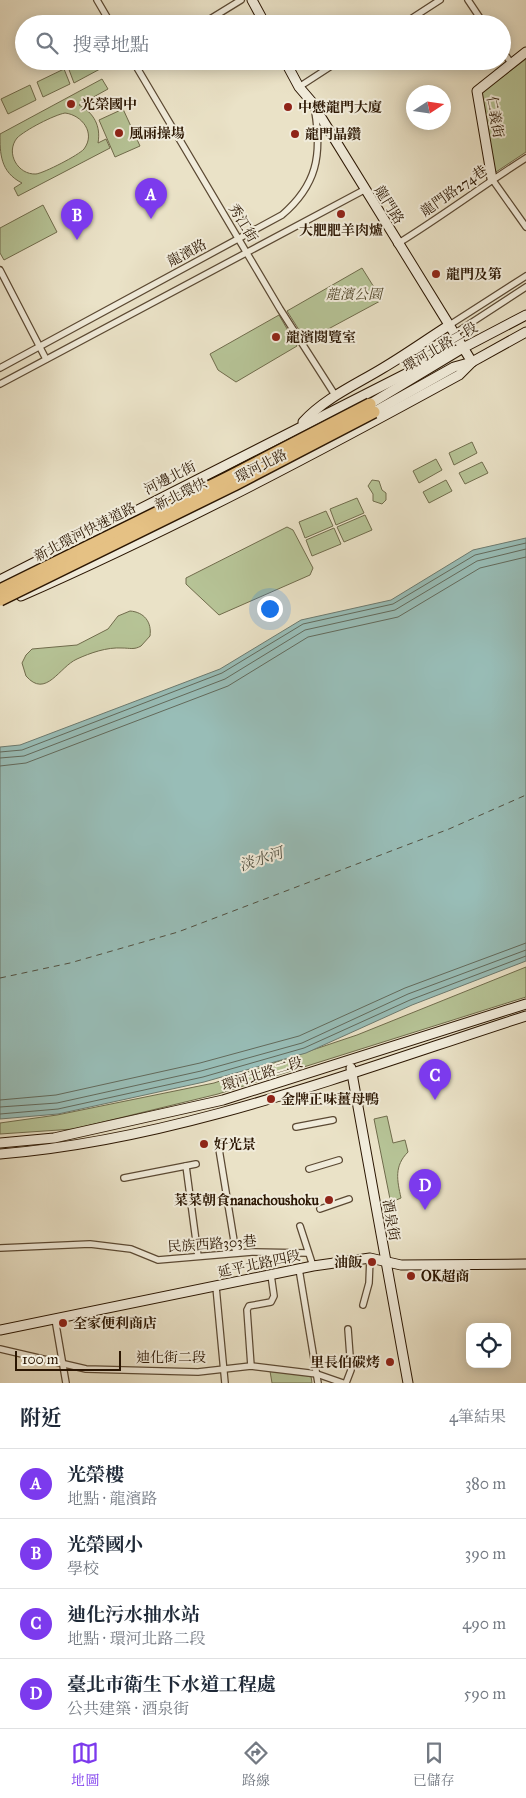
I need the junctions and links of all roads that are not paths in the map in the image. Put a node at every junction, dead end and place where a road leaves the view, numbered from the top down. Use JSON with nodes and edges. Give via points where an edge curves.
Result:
{"nodes":[{"id":1,"x":97,"y":0,"type":"edge"},
{"id":2,"x":241,"y":0,"type":"edge"},
{"id":3,"x":252,"y":0,"type":"edge"},
{"id":4,"x":440,"y":0,"type":"edge"},
{"id":5,"x":468,"y":0,"type":"edge"},
{"id":6,"x":106,"y":15,"type":"edge"},
{"id":7,"x":217,"y":15,"type":"edge"},
{"id":8,"x":260,"y":15,"type":"edge"},
{"id":9,"x":417,"y":15,"type":"edge"},
{"id":10,"x":478,"y":15,"type":"edge"},
{"id":11,"x":526,"y":52,"type":"edge"},
{"id":12,"x":511,"y":62,"type":"edge"},
{"id":13,"x":142,"y":70,"type":"edge"},
{"id":14,"x":290,"y":70,"type":"edge"},
{"id":15,"x":325,"y":70,"type":"edge"},
{"id":16,"x":502,"y":70,"type":"edge"},
{"id":17,"x":299,"y":87,"type":"junction"},
{"id":18,"x":315,"y":110,"type":"junction"},
{"id":19,"x":526,"y":158,"type":"edge"},
{"id":20,"x":492,"y":179,"type":"junction"},
{"id":21,"x":364,"y":190,"type":"junction"},
{"id":22,"x":526,"y":227,"type":"edge"},
{"id":23,"x":239,"y":240,"type":"junction"},
{"id":24,"x":397,"y":244,"type":"junction"},
{"id":25,"x":247,"y":252,"type":"junction"},
{"id":26,"x":0,"y":270,"type":"edge"},
{"id":27,"x":526,"y":276,"type":"edge"},
{"id":28,"x":526,"y":287,"type":"edge"},
{"id":29,"x":526,"y":314,"type":"edge"},
{"id":30,"x":448,"y":326,"type":"junction"},
{"id":31,"x":526,"y":332,"type":"edge"},
{"id":32,"x":454,"y":334,"type":"junction"},
{"id":33,"x":40,"y":346,"type":"junction"},
{"id":34,"x":463,"y":348,"type":"junction"},
{"id":35,"x":46,"y":359,"type":"junction"},
{"id":36,"x":472,"y":362,"type":"junction"},
{"id":37,"x":0,"y":368,"type":"edge"},
{"id":38,"x":0,"y":384,"type":"edge"},
{"id":39,"x":335,"y":395,"type":"junction"},
{"id":40,"x":372,"y":408,"type":"junction"},
{"id":41,"x":299,"y":426,"type":"junction"},
{"id":42,"x":36,"y":564,"type":"junction"},
{"id":43,"x":0,"y":580,"type":"edge"},
{"id":44,"x":46,"y":585,"type":"junction"},
{"id":45,"x":0,"y":590,"type":"edge"},
{"id":46,"x":0,"y":600,"type":"edge"},
{"id":47,"x":0,"y":605,"type":"edge"},
{"id":48,"x":526,"y":1004,"type":"edge"},
{"id":49,"x":526,"y":1016,"type":"edge"},
{"id":50,"x":350,"y":1061,"type":"junction"},
{"id":51,"x":352,"y":1072,"type":"junction"},
{"id":52,"x":333,"y":1120,"type":"dead end"},
{"id":53,"x":296,"y":1127,"type":"dead end"},
{"id":54,"x":0,"y":1143,"type":"edge"},
{"id":55,"x":218,"y":1143,"type":"dead end"},
{"id":56,"x":0,"y":1154,"type":"edge"},
{"id":57,"x":339,"y":1160,"type":"dead end"},
{"id":58,"x":196,"y":1164,"type":"dead end"},
{"id":59,"x":186,"y":1166,"type":"junction"},
{"id":60,"x":309,"y":1169,"type":"dead end"},
{"id":61,"x":124,"y":1178,"type":"dead end"},
{"id":62,"x":349,"y":1199,"type":"dead end"},
{"id":63,"x":320,"y":1209,"type":"dead end"},
{"id":64,"x":300,"y":1226,"type":"dead end"},
{"id":65,"x":0,"y":1248,"type":"edge"},
{"id":66,"x":236,"y":1253,"type":"junction"},
{"id":67,"x":308,"y":1253,"type":"junction"},
{"id":68,"x":198,"y":1256,"type":"junction"},
{"id":69,"x":370,"y":1258,"type":"junction"},
{"id":70,"x":385,"y":1263,"type":"junction"},
{"id":71,"x":526,"y":1264,"type":"edge"},
{"id":72,"x":313,"y":1266,"type":"junction"},
{"id":73,"x":299,"y":1269,"type":"junction"},
{"id":74,"x":270,"y":1275,"type":"junction"},
{"id":75,"x":216,"y":1287,"type":"junction"},
{"id":76,"x":363,"y":1305,"type":"dead end"},
{"id":77,"x":55,"y":1319,"type":"junction"},
{"id":78,"x":348,"y":1329,"type":"dead end"},
{"id":79,"x":0,"y":1330,"type":"edge"},
{"id":80,"x":0,"y":1349,"type":"edge"},
{"id":81,"x":62,"y":1363,"type":"junction"},
{"id":82,"x":251,"y":1366,"type":"junction"},
{"id":83,"x":223,"y":1368,"type":"junction"},
{"id":84,"x":317,"y":1374,"type":"junction"},
{"id":85,"x":66,"y":1383,"type":"edge"},
{"id":86,"x":225,"y":1383,"type":"edge"},
{"id":87,"x":318,"y":1383,"type":"edge"},
{"id":88,"x":345,"y":1383,"type":"edge"},
{"id":89,"x":408,"y":1383,"type":"edge"}],
"edges":[{"from":1,"to":6,"type":"street"},
{"from":2,"to":7,"type":"street"},
{"from":3,"to":8,"type":"street"},
{"from":4,"to":9,"type":"street"},
{"from":5,"to":10,"type":"street"},
{"from":11,"to":12,"type":"street","name":"仁義街"},
{"from":13,"to":23,"type":"street","name":"秀江街"},
{"from":14,"to":17,"type":"street","name":"龍門路"},
{"from":15,"to":17,"type":"street"},
{"from":16,"to":20,"type":"street","name":"仁義街","via":[[477,91]]},
{"from":17,"to":18,"type":"street","name":"龍門路"},
{"from":18,"to":21,"type":"street","name":"龍門路"},
{"from":18,"to":23,"type":"street","name":"龍濱路","via":[[320,140],[308,185],[282,215]]},
{"from":19,"to":20,"type":"street","name":"龍門路274巷"},
{"from":20,"to":22,"type":"street"},
{"from":20,"to":24,"type":"street","name":"龍門路274巷","via":[[462,203]]},
{"from":21,"to":24,"type":"street","name":"龍門路"},
{"from":21,"to":25,"type":"street","name":"龍濱路"},
{"from":23,"to":25,"type":"street","name":"秀江街"},
{"from":23,"to":33,"type":"street","name":"龍濱路"},
{"from":24,"to":30,"type":"street","name":"龍門路"},
{"from":25,"to":35,"type":"street","name":"龍濱路"},
{"from":25,"to":39,"type":"street","name":"秀江街"},
{"from":26,"to":33,"type":"street"},
{"from":27,"to":30,"type":"street","name":"河邊北街"},
{"from":28,"to":32,"type":"street"},
{"from":29,"to":34,"type":"street","name":"環河北路二段"},
{"from":30,"to":32,"type":"street","name":"龍門路"},
{"from":30,"to":39,"type":"street","name":"河邊北街"},
{"from":31,"to":36,"type":"street","name":"環河北路二段"},
{"from":32,"to":34,"type":"street","name":"龍門路"},
{"from":33,"to":35,"type":"street"},
{"from":33,"to":37,"type":"street","name":"龍濱路"},
{"from":34,"to":36,"type":"street","name":"龍門路"},
{"from":34,"to":40,"type":"street","name":"環河北路二段"},
{"from":34,"to":41,"type":"street","name":"河邊北街","via":[[443,354]]},
{"from":35,"to":38,"type":"street","name":"龍濱路"},
{"from":36,"to":40,"type":"street","name":"環河北路二段","via":[[454,367]]},
{"from":36,"to":44,"type":"street","name":"環河北路","via":[[459,375],[350,436],[122,551]]},
{"from":39,"to":41,"type":"street","name":"河邊北街"},
{"from":40,"to":45,"type":"highway","name":"新北環河快速道路","bridge":true},
{"from":40,"to":46,"type":"highway","name":"新北環快","bridge":true,"via":[[234,485]]},
{"from":41,"to":42,"type":"street","name":"河邊北街"},
{"from":42,"to":43,"type":"street","name":"河邊北街"},
{"from":42,"to":44,"type":"street"},
{"from":44,"to":47,"type":"street","name":"環河北路"},
{"from":48,"to":50,"type":"street","name":"環河北路二段"},
{"from":49,"to":51,"type":"street","name":"環河北路二段"},
{"from":50,"to":51,"type":"street","name":"酒泉街"},
{"from":50,"to":54,"type":"street","name":"環河北路二段","via":[[223,1100],[54,1138]]},
{"from":51,"to":56,"type":"street","name":"環河北路二段","via":[[197,1119],[71,1146]]},
{"from":51,"to":70,"type":"street","name":"酒泉街"},
{"from":52,"to":53,"type":"street"},
{"from":55,"to":66,"type":"street"},
{"from":57,"to":60,"type":"street"},
{"from":58,"to":59,"type":"street"},
{"from":59,"to":61,"type":"street"},
{"from":59,"to":68,"type":"street"},
{"from":62,"to":63,"type":"street"},
{"from":64,"to":67,"type":"street"},
{"from":65,"to":68,"type":"street","name":"民族西路303巷","via":[[90,1244],[131,1249],[158,1260]]},
{"from":66,"to":67,"type":"street","name":"民族西路303巷"},
{"from":66,"to":68,"type":"street","name":"民族西路303巷"},
{"from":67,"to":72,"type":"street"},
{"from":69,"to":70,"type":"street","name":"延平北路四段"},
{"from":69,"to":72,"type":"street","name":"延平北路四段"},
{"from":69,"to":76,"type":"street","via":[[369,1283]]},
{"from":70,"to":71,"type":"street","name":"延平北路四段","via":[[434,1266]]},
{"from":70,"to":89,"type":"street","name":"酒泉街"},
{"from":72,"to":73,"type":"street","name":"延平北路四段"},
{"from":73,"to":74,"type":"street","name":"延平北路四段"},
{"from":73,"to":84,"type":"street"},
{"from":74,"to":75,"type":"street","name":"延平北路四段"},
{"from":74,"to":82,"type":"street","via":[[274,1296],[271,1302],[249,1306],[247,1310]]},
{"from":75,"to":77,"type":"street","name":"延平北路四段"},
{"from":75,"to":83,"type":"street"},
{"from":77,"to":79,"type":"street","name":"延平北路四段"},
{"from":77,"to":81,"type":"street"},
{"from":78,"to":88,"type":"street","via":[[351,1370]]},
{"from":80,"to":81,"type":"street","name":"迪化街二段"},
{"from":81,"to":83,"type":"street","name":"迪化街二段","via":[[86,1369],[159,1372]]},
{"from":81,"to":85,"type":"street"},
{"from":82,"to":83,"type":"street","name":"迪化街二段"},
{"from":82,"to":84,"type":"street","name":"迪化街二段"},
{"from":83,"to":86,"type":"street"},
{"from":84,"to":87,"type":"street"},
{"from":84,"to":88,"type":"street","name":"迪化街二段"}]}
